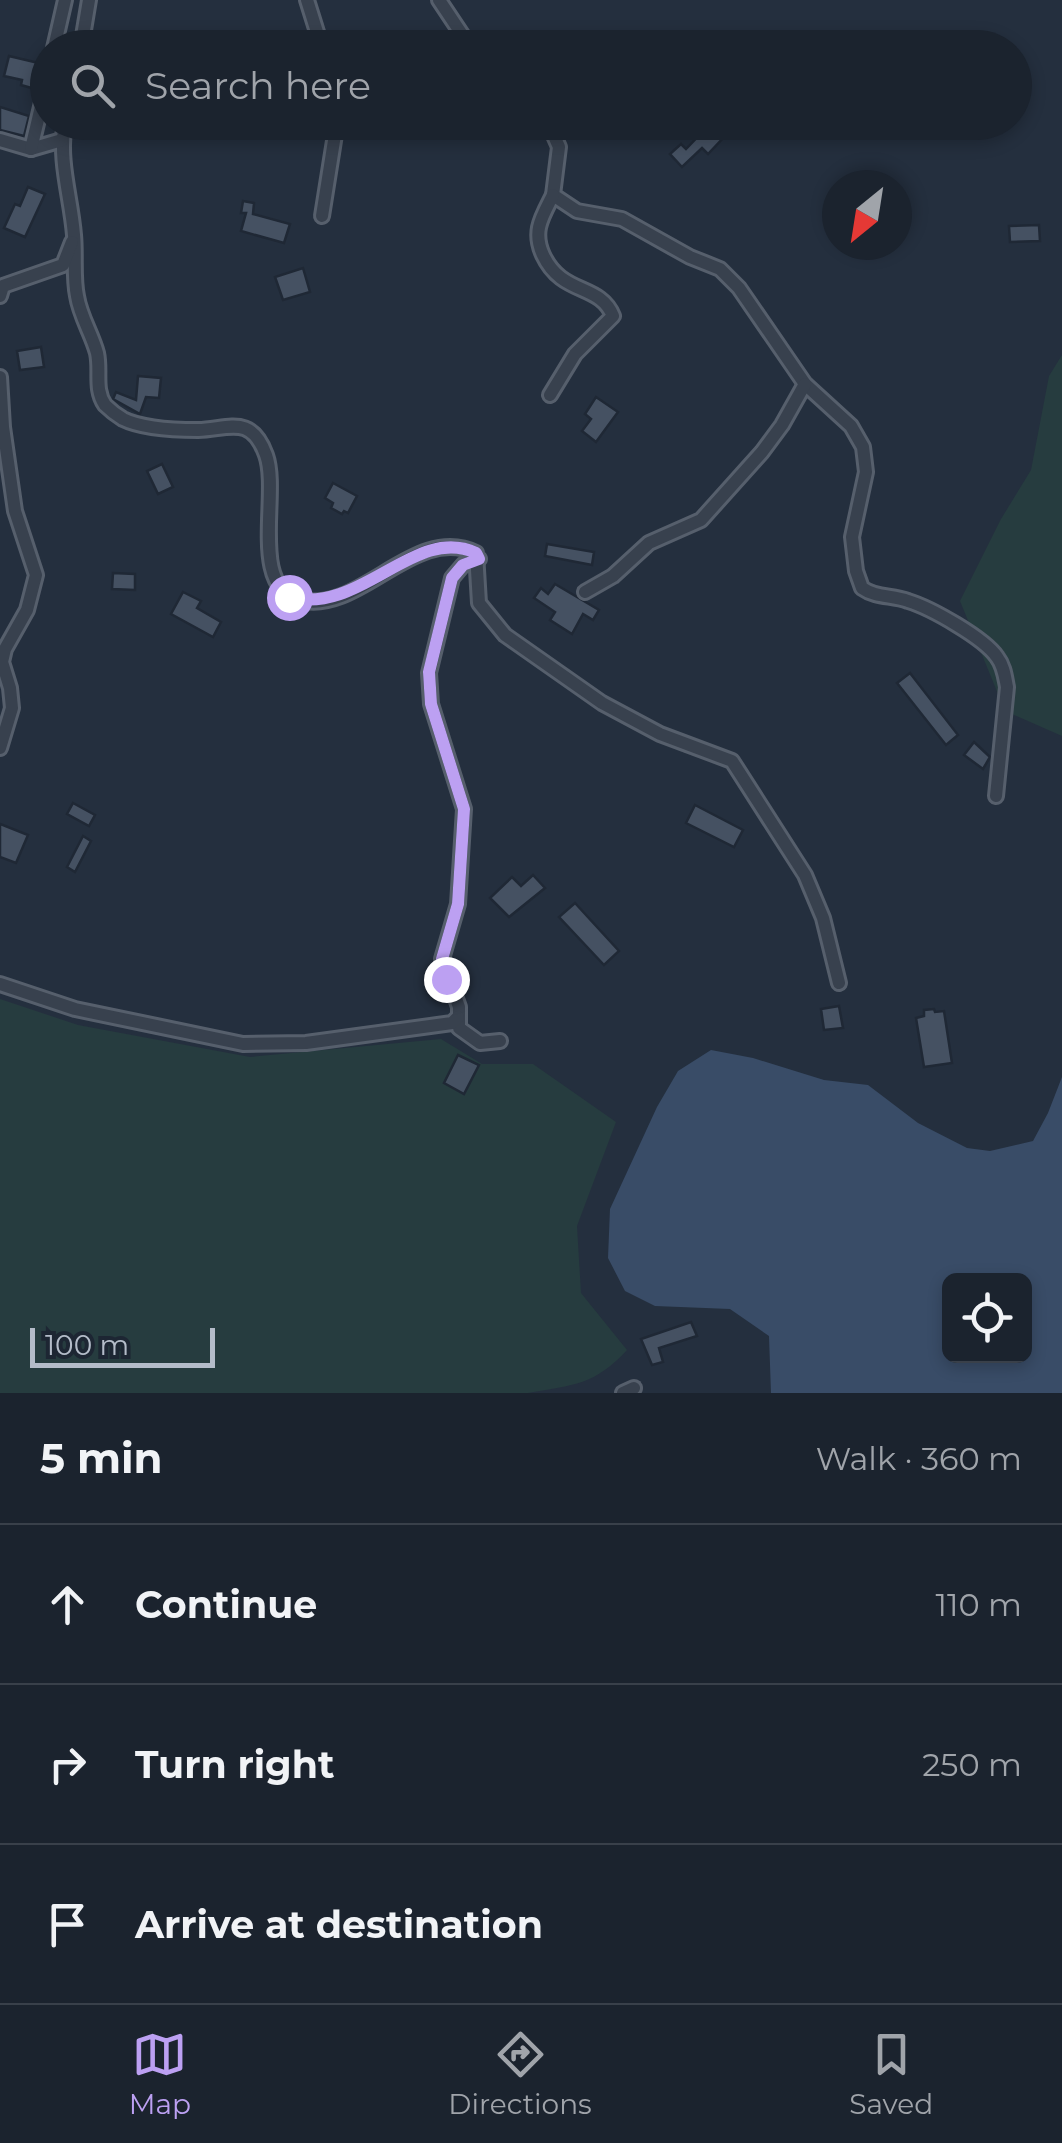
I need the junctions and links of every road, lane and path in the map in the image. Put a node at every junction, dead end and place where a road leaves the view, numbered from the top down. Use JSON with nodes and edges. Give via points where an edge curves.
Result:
{"nodes":[{"id":1,"x":65,"y":0,"type":"edge"},
{"id":2,"x":89,"y":0,"type":"edge"},
{"id":3,"x":307,"y":0,"type":"edge"},
{"id":4,"x":439,"y":0,"type":"edge"},
{"id":5,"x":58,"y":30,"type":"edge"},
{"id":6,"x":84,"y":30,"type":"edge"},
{"id":7,"x":316,"y":30,"type":"edge"},
{"id":8,"x":459,"y":30,"type":"edge"},
{"id":9,"x":0,"y":140,"type":"edge"},
{"id":10,"x":34,"y":140,"type":"edge"},
{"id":11,"x":62,"y":140,"type":"joint"},
{"id":12,"x":335,"y":140,"type":"edge"},
{"id":13,"x":555,"y":140,"type":"edge"},
{"id":14,"x":32,"y":148,"type":"junction"},
{"id":15,"x":553,"y":195,"type":"junction"},
{"id":16,"x":322,"y":216,"type":"dead end"},
{"id":17,"x":74,"y":236,"type":"junction"},
{"id":18,"x":0,"y":296,"type":"edge"},
{"id":19,"x":0,"y":377,"type":"edge"},
{"id":20,"x":805,"y":384,"type":"junction"},
{"id":21,"x":550,"y":395,"type":"dead end"},
{"id":22,"x":479,"y":559,"type":"junction"},
{"id":23,"x":585,"y":592,"type":"dead end"},
{"id":24,"x":0,"y":748,"type":"edge"},
{"id":25,"x":996,"y":796,"type":"dead end"},
{"id":26,"x":839,"y":983,"type":"dead end"},
{"id":27,"x":0,"y":984,"type":"edge"},
{"id":28,"x":458,"y":1017,"type":"junction"},
{"id":29,"x":500,"y":1041,"type":"dead end"}],
"edges":[{"from":1,"to":5,"type":"street"},
{"from":2,"to":6,"type":"street"},
{"from":3,"to":7,"type":"street"},
{"from":4,"to":8,"type":"street"},
{"from":9,"to":14,"type":"street"},
{"from":10,"to":14,"type":"street"},
{"from":11,"to":14,"type":"street"},
{"from":11,"to":17,"type":"street"},
{"from":12,"to":16,"type":"street"},
{"from":13,"to":15,"type":"street"},
{"from":15,"to":20,"type":"street","via":[[577,210],[622,219],[720,269]]},
{"from":15,"to":21,"type":"street","via":[[537,228],[542,252],[557,278],[596,296],[613,316],[575,354]]},
{"from":17,"to":18,"type":"street","via":[[62,265],[3,286]]},
{"from":17,"to":22,"type":"street","via":[[76,296],[106,405],[124,420],[150,426],[201,430],[225,424],[251,432],[266,455],[270,562],[289,597],[325,600],[419,552],[467,548]]},
{"from":19,"to":24,"type":"street","via":[[15,511],[36,576],[27,610],[4,649],[12,708]]},
{"from":20,"to":23,"type":"street","via":[[762,452],[701,520],[650,542]]},
{"from":20,"to":25,"type":"street","via":[[851,426],[863,447],[866,472],[852,538],[862,588],[910,601],[998,658],[1007,688]]},
{"from":22,"to":26,"type":"street","via":[[478,602],[505,634],[631,718],[732,761],[805,875]]},
{"from":22,"to":28,"type":"street","via":[[452,578],[429,672],[431,704],[464,809],[458,904],[442,959]]},
{"from":27,"to":28,"type":"street","via":[[75,1009],[243,1044],[346,1039]]},
{"from":28,"to":29,"type":"street","via":[[465,1035],[480,1043]]}]}
